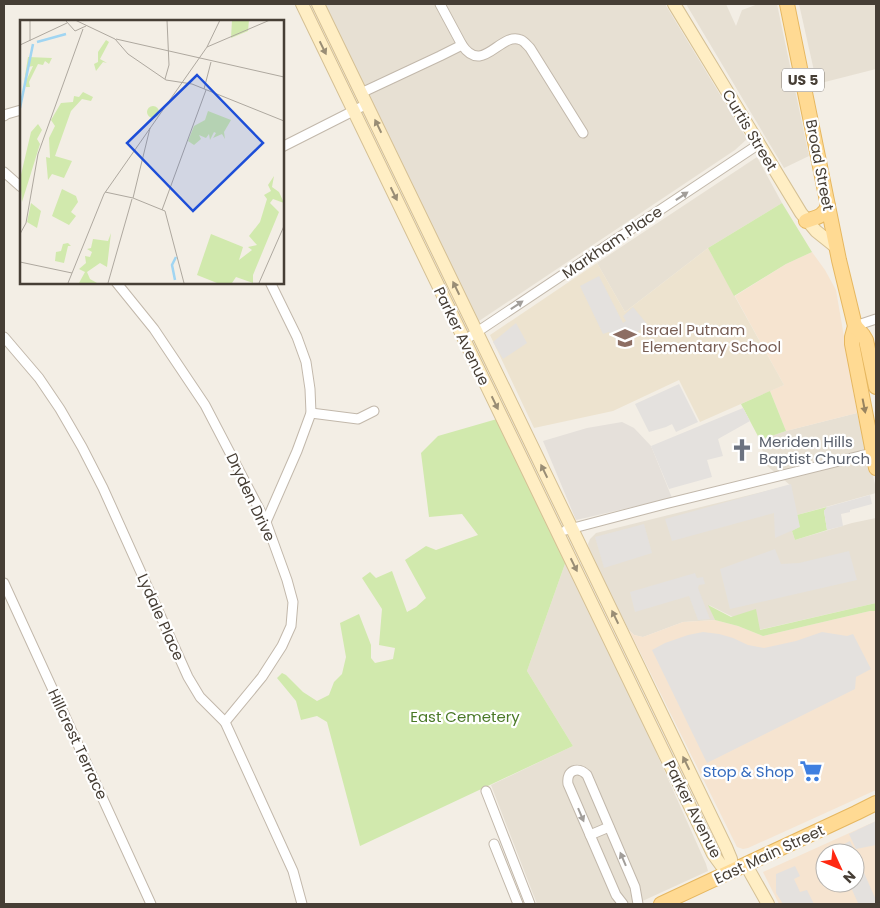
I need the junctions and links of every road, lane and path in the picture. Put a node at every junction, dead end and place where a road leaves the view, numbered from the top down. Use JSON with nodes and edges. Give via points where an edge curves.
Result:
{"nodes":[{"id":1,"x":440,"y":4,"type":"edge"},
{"id":2,"x":674,"y":4,"type":"edge"},
{"id":3,"x":787,"y":4,"type":"edge"},
{"id":4,"x":310,"y":5,"type":"edge"},
{"id":5,"x":462,"y":44,"type":"junction"},
{"id":6,"x":364,"y":98,"type":"junction"},
{"id":7,"x":20,"y":110,"type":"edge"},
{"id":8,"x":353,"y":110,"type":"junction"},
{"id":9,"x":4,"y":116,"type":"edge"},
{"id":10,"x":583,"y":133,"type":"dead end"},
{"id":11,"x":759,"y":144,"type":"junction"},
{"id":12,"x":284,"y":147,"type":"edge"},
{"id":13,"x":4,"y":172,"type":"edge"},
{"id":14,"x":20,"y":186,"type":"edge"},
{"id":15,"x":828,"y":206,"type":"junction"},
{"id":16,"x":422,"y":219,"type":"junction"},
{"id":17,"x":806,"y":220,"type":"junction"},
{"id":18,"x":409,"y":226,"type":"junction"},
{"id":19,"x":836,"y":247,"type":"junction"},
{"id":20,"x":118,"y":284,"type":"edge"},
{"id":21,"x":271,"y":284,"type":"edge"},
{"id":22,"x":876,"y":319,"type":"edge"},
{"id":23,"x":855,"y":326,"type":"junction"},
{"id":24,"x":477,"y":332,"type":"junction"},
{"id":25,"x":4,"y":337,"type":"edge"},
{"id":26,"x":465,"y":340,"type":"junction"},
{"id":27,"x":876,"y":387,"type":"edge"},
{"id":28,"x":374,"y":411,"type":"dead end"},
{"id":29,"x":311,"y":412,"type":"junction"},
{"id":30,"x":528,"y":439,"type":"junction"},
{"id":31,"x":516,"y":446,"type":"junction"},
{"id":32,"x":875,"y":452,"type":"edge"},
{"id":33,"x":876,"y":468,"type":"edge"},
{"id":34,"x":266,"y":522,"type":"junction"},
{"id":35,"x":571,"y":528,"type":"junction"},
{"id":36,"x":558,"y":533,"type":"junction"},
{"id":37,"x":4,"y":583,"type":"edge"},
{"id":38,"x":633,"y":655,"type":"junction"},
{"id":39,"x":620,"y":661,"type":"junction"},
{"id":40,"x":225,"y":722,"type":"junction"},
{"id":41,"x":486,"y":791,"type":"dead end"},
{"id":42,"x":876,"y":803,"type":"edge"},
{"id":43,"x":876,"y":812,"type":"edge"},
{"id":44,"x":856,"y":814,"type":"junction"},
{"id":45,"x":609,"y":827,"type":"junction"},
{"id":46,"x":590,"y":835,"type":"junction"},
{"id":47,"x":494,"y":844,"type":"dead end"},
{"id":48,"x":515,"y":864,"type":"junction"},
{"id":49,"x":746,"y":865,"type":"junction"},
{"id":50,"x":504,"y":869,"type":"junction"},
{"id":51,"x":731,"y":872,"type":"junction"},
{"id":52,"x":151,"y":904,"type":"edge"},
{"id":53,"x":302,"y":904,"type":"edge"},
{"id":54,"x":518,"y":904,"type":"edge"},
{"id":55,"x":530,"y":904,"type":"edge"},
{"id":56,"x":623,"y":904,"type":"edge"},
{"id":57,"x":638,"y":904,"type":"edge"},
{"id":58,"x":661,"y":904,"type":"edge"},
{"id":59,"x":768,"y":904,"type":"edge"}],
"edges":[{"from":1,"to":5,"type":"street"},
{"from":2,"to":11,"type":"street","name":"Curtis Street"},
{"from":3,"to":15,"type":"main road","name":"Broad Street","number":"US 5"},
{"from":4,"to":6,"type":"street","name":"Parker Avenue"},
{"from":4,"to":8,"type":"street","name":"Parker Avenue","one_way":true},
{"from":5,"to":6,"type":"street"},
{"from":5,"to":10,"type":"street","via":[[466,51],[478,56],[514,39],[526,43]]},
{"from":6,"to":8,"type":"street"},
{"from":16,"to":6,"type":"street","name":"Parker Avenue","one_way":true},
{"from":7,"to":9,"type":"street"},
{"from":8,"to":12,"type":"street"},
{"from":8,"to":18,"type":"street","name":"Parker Avenue","one_way":true},
{"from":11,"to":17,"type":"street","name":"Curtis Street"},
{"from":24,"to":11,"type":"street","name":"Markham Place","one_way":true},
{"from":13,"to":14,"type":"street"},
{"from":15,"to":17,"type":"main road","via":[[820,216]]},
{"from":15,"to":19,"type":"main road","name":"Broad Street","number":"US 5"},
{"from":16,"to":18,"type":"street"},
{"from":24,"to":16,"type":"street","name":"Parker Avenue","one_way":true},
{"from":17,"to":19,"type":"street","name":"Curtis Street"},
{"from":18,"to":26,"type":"street","name":"Parker Avenue"},
{"from":19,"to":23,"type":"main road","name":"Broad Street","number":"US 5"},
{"from":20,"to":34,"type":"street","name":"Dryden Drive","via":[[154,328],[205,405]]},
{"from":21,"to":29,"type":"street","via":[[306,362]]},
{"from":22,"to":23,"type":"street"},
{"from":23,"to":27,"type":"main road","name":"Broad Street","number":"US 5","via":[[866,340]]},
{"from":23,"to":32,"type":"main road","name":"Broad Street","number":"US 5","one_way":true,"via":[[852,344]]},
{"from":24,"to":26,"type":"street","name":"Markham Place"},
{"from":24,"to":30,"type":"street","name":"Parker Avenue"},
{"from":25,"to":40,"type":"street","name":"Lydale Place","via":[[39,378],[82,447],[188,677],[200,697]]},
{"from":26,"to":31,"type":"street","name":"Parker Avenue","one_way":true},
{"from":28,"to":29,"type":"street","via":[[358,419]]},
{"from":29,"to":34,"type":"street"},
{"from":30,"to":31,"type":"street"},
{"from":35,"to":30,"type":"street","name":"Parker Avenue","one_way":true},
{"from":31,"to":36,"type":"street","name":"Parker Avenue"},
{"from":32,"to":33,"type":"main road","name":"Broad Street","number":"US 5"},
{"from":32,"to":35,"type":"street"},
{"from":34,"to":40,"type":"street","name":"Dryden Drive","via":[[293,602],[291,626],[262,678]]},
{"from":35,"to":36,"type":"street"},
{"from":38,"to":35,"type":"street","name":"Parker Avenue","one_way":true},
{"from":36,"to":39,"type":"street","name":"Parker Avenue","one_way":true},
{"from":37,"to":52,"type":"street","name":"Hillcrest Terrace"},
{"from":38,"to":39,"type":"street"},
{"from":51,"to":38,"type":"street","name":"Parker Avenue","one_way":true,"via":[[731,859],[726,847]]},
{"from":39,"to":51,"type":"street","name":"Parker Avenue","via":[[713,854]]},
{"from":40,"to":53,"type":"street","name":"Lydale Place","via":[[293,871]]},
{"from":41,"to":48,"type":"street"},
{"from":42,"to":44,"type":"main road","name":"East Main Street"},
{"from":43,"to":44,"type":"main road","via":[[867,816]]},
{"from":44,"to":49,"type":"main road","name":"East Main Street"},
{"from":45,"to":46,"type":"street"},
{"from":45,"to":46,"type":"street","one_way":true,"via":[[587,775],[583,771],[573,771],[567,778],[568,784]]},
{"from":57,"to":45,"type":"street","one_way":true,"via":[[635,887]]},
{"from":46,"to":56,"type":"street"},
{"from":47,"to":50,"type":"street"},
{"from":48,"to":50,"type":"street"},
{"from":48,"to":55,"type":"street"},
{"from":49,"to":51,"type":"main road","name":"East Main Street"},
{"from":49,"to":59,"type":"street"},
{"from":50,"to":54,"type":"street"},
{"from":51,"to":58,"type":"main road","name":"East Main Street"}]}
